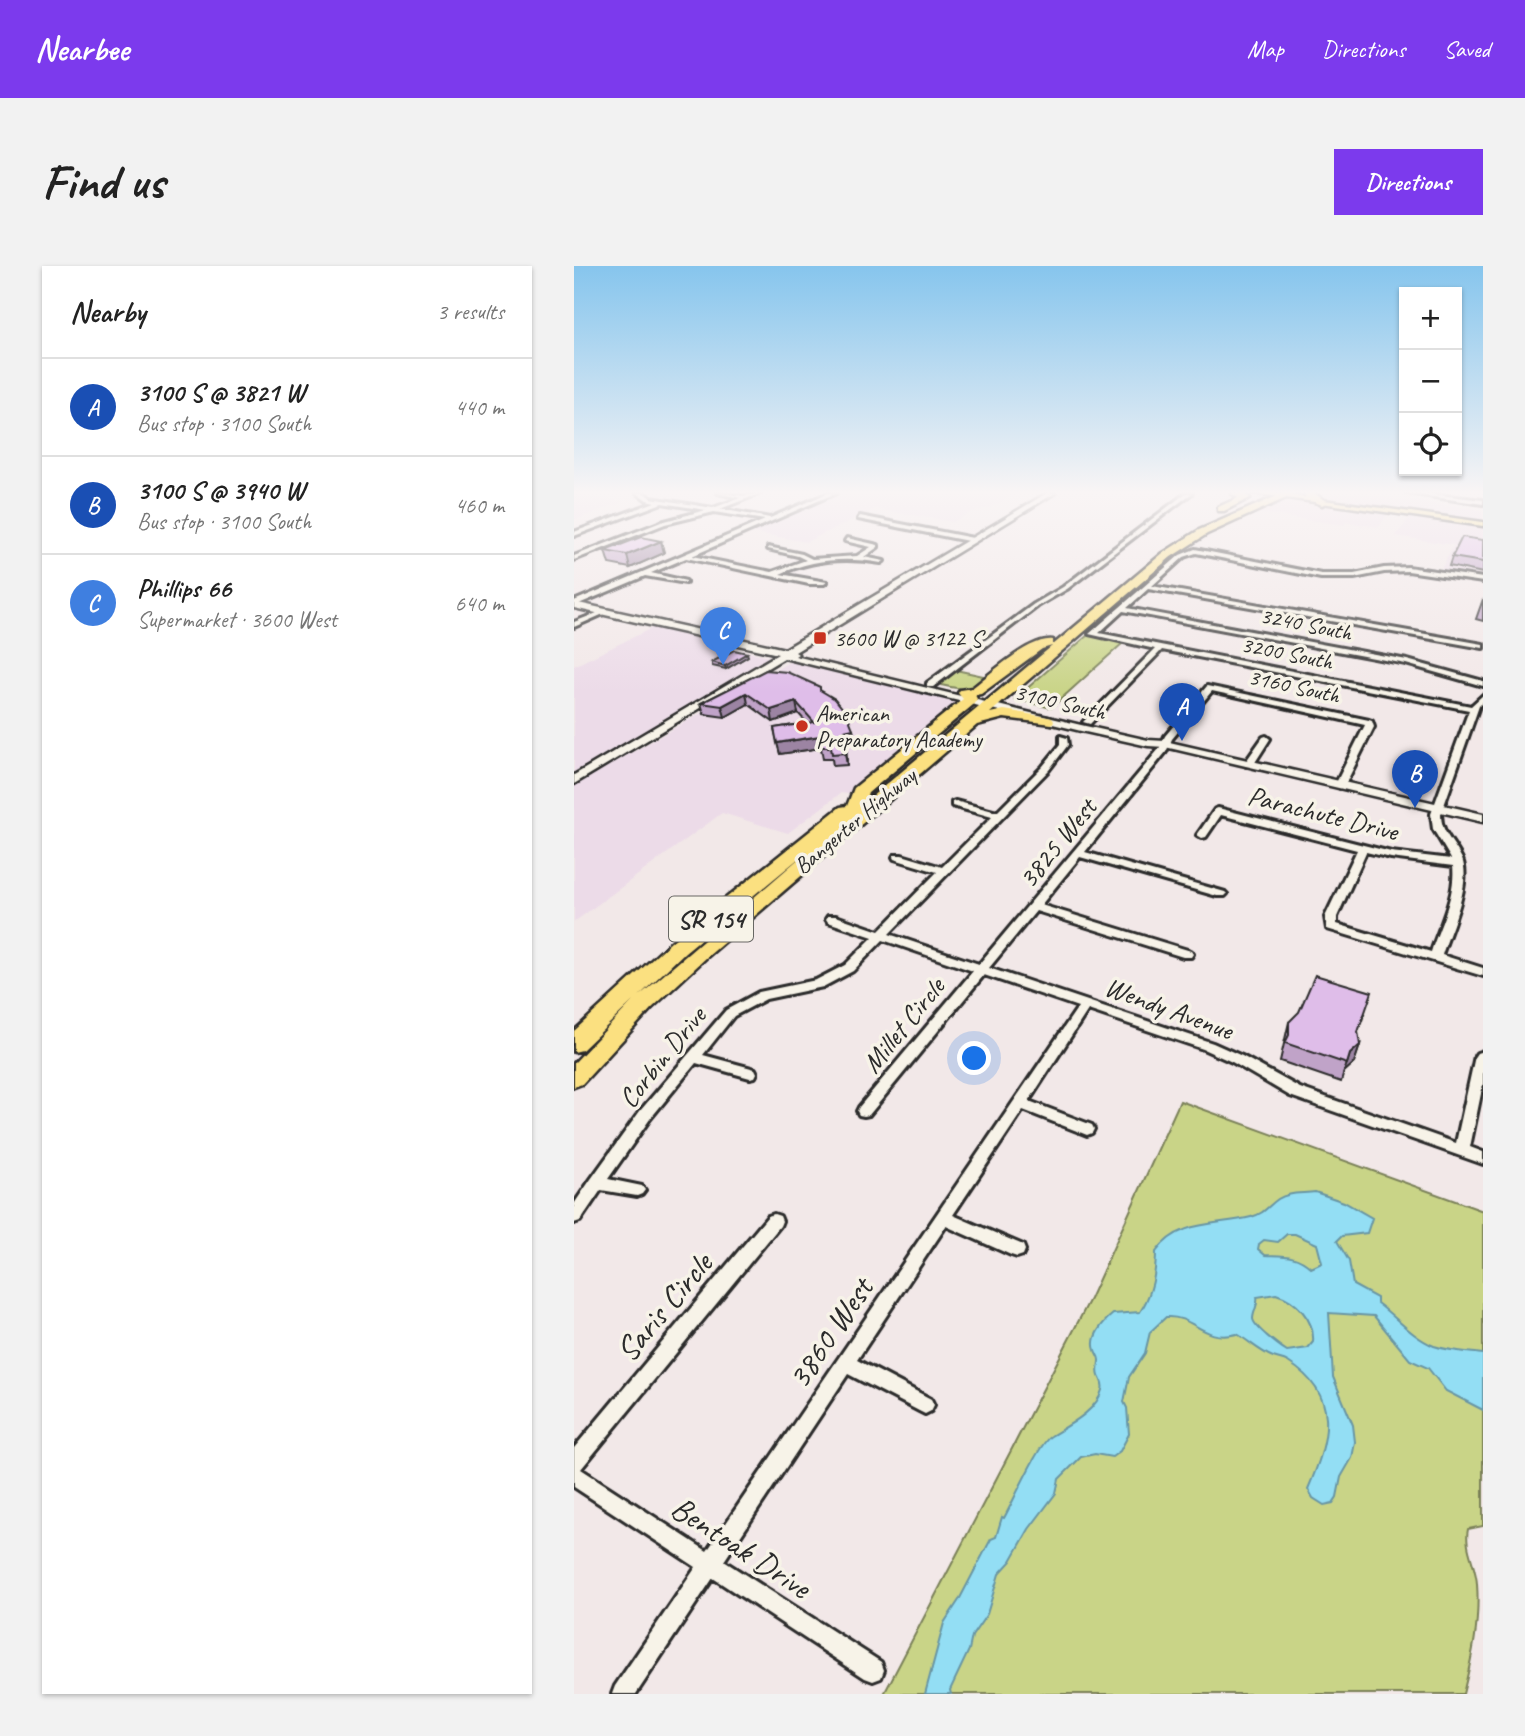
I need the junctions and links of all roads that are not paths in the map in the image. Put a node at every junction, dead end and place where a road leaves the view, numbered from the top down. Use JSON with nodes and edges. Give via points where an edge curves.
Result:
{"nodes":[{"id":1,"x":676,"y":560,"type":"edge"},
{"id":2,"x":702,"y":560,"type":"edge"},
{"id":3,"x":810,"y":560,"type":"joint"},
{"id":4,"x":819,"y":560,"type":"edge"},
{"id":5,"x":871,"y":560,"type":"edge"},
{"id":6,"x":940,"y":560,"type":"edge"},
{"id":7,"x":1102,"y":560,"type":"edge"},
{"id":8,"x":1147,"y":560,"type":"edge"},
{"id":9,"x":1162,"y":560,"type":"edge"},
{"id":10,"x":1178,"y":560,"type":"edge"},
{"id":11,"x":1251,"y":560,"type":"edge"},
{"id":12,"x":881,"y":561,"type":"dead end"},
{"id":13,"x":644,"y":574,"type":"junction"},
{"id":14,"x":775,"y":574,"type":"junction"},
{"id":15,"x":1483,"y":580,"type":"edge"},
{"id":16,"x":684,"y":582,"type":"dead end"},
{"id":17,"x":824,"y":582,"type":"dead end"},
{"id":18,"x":1114,"y":587,"type":"junction"},
{"id":19,"x":1146,"y":587,"type":"junction"},
{"id":20,"x":574,"y":604,"type":"edge"},
{"id":21,"x":1121,"y":609,"type":"junction"},
{"id":22,"x":604,"y":612,"type":"junction"},
{"id":23,"x":574,"y":625,"type":"edge"},
{"id":24,"x":1088,"y":629,"type":"junction"},
{"id":25,"x":1483,"y":646,"type":"edge"},
{"id":26,"x":1161,"y":647,"type":"junction"},
{"id":27,"x":784,"y":654,"type":"junction"},
{"id":28,"x":1483,"y":684,"type":"edge"},
{"id":29,"x":930,"y":685,"type":"junction"},
{"id":30,"x":1210,"y":688,"type":"joint"},
{"id":31,"x":1483,"y":697,"type":"edge"},
{"id":32,"x":985,"y":702,"type":"junction"},
{"id":33,"x":1474,"y":709,"type":"junction"},
{"id":34,"x":1047,"y":721,"type":"junction"},
{"id":35,"x":1087,"y":722,"type":"junction"},
{"id":36,"x":968,"y":723,"type":"junction"},
{"id":37,"x":1063,"y":738,"type":"dead end"},
{"id":38,"x":1266,"y":739,"type":"dead end"},
{"id":39,"x":1166,"y":744,"type":"junction"},
{"id":40,"x":1249,"y":764,"type":"junction"},
{"id":41,"x":574,"y":780,"type":"edge"},
{"id":42,"x":1340,"y":785,"type":"junction"},
{"id":43,"x":856,"y":803,"type":"junction"},
{"id":44,"x":955,"y":804,"type":"dead end"},
{"id":45,"x":1438,"y":808,"type":"junction"},
{"id":46,"x":999,"y":816,"type":"junction"},
{"id":47,"x":1483,"y":818,"type":"edge"},
{"id":48,"x":1202,"y":835,"type":"dead end"},
{"id":49,"x":1363,"y":848,"type":"junction"},
{"id":50,"x":1078,"y":853,"type":"junction"},
{"id":51,"x":898,"y":857,"type":"dead end"},
{"id":52,"x":1458,"y":863,"type":"junction"},
{"id":53,"x":945,"y":871,"type":"junction"},
{"id":54,"x":1221,"y":894,"type":"dead end"},
{"id":55,"x":1034,"y":907,"type":"junction"},
{"id":56,"x":738,"y":919,"type":"junction"},
{"id":57,"x":832,"y":919,"type":"dead end"},
{"id":58,"x":881,"y":936,"type":"junction"},
{"id":59,"x":1187,"y":954,"type":"dead end"},
{"id":60,"x":1436,"y":958,"type":"junction"},
{"id":61,"x":981,"y":970,"type":"junction"},
{"id":62,"x":1483,"y":972,"type":"edge"},
{"id":63,"x":1086,"y":1004,"type":"junction"},
{"id":64,"x":574,"y":1044,"type":"edge"},
{"id":65,"x":1482,"y":1055,"type":"edge"},
{"id":66,"x":692,"y":1057,"type":"junction"},
{"id":67,"x":750,"y":1073,"type":"dead end"},
{"id":68,"x":574,"y":1078,"type":"edge"},
{"id":69,"x":1020,"y":1104,"type":"junction"},
{"id":70,"x":864,"y":1111,"type":"dead end"},
{"id":71,"x":1087,"y":1129,"type":"dead end"},
{"id":72,"x":1462,"y":1151,"type":"junction"},
{"id":73,"x":1483,"y":1158,"type":"edge"},
{"id":74,"x":596,"y":1183,"type":"junction"},
{"id":75,"x":636,"y":1190,"type":"dead end"},
{"id":76,"x":574,"y":1216,"type":"edge"},
{"id":77,"x":943,"y":1218,"type":"junction"},
{"id":78,"x":774,"y":1221,"type":"dead end"},
{"id":79,"x":1017,"y":1250,"type":"dead end"},
{"id":80,"x":846,"y":1363,"type":"junction"},
{"id":81,"x":925,"y":1405,"type":"dead end"},
{"id":82,"x":574,"y":1463,"type":"edge"},
{"id":83,"x":574,"y":1476,"type":"edge"},
{"id":84,"x":710,"y":1564,"type":"junction"},
{"id":85,"x":873,"y":1670,"type":"dead end"},
{"id":86,"x":623,"y":1694,"type":"edge"}],
"edges":[{"from":1,"to":13,"type":"street"},
{"from":2,"to":14,"type":"street"},
{"from":3,"to":4,"type":"street"},
{"from":3,"to":14,"type":"street"},
{"from":5,"to":12,"type":"street"},
{"from":6,"to":27,"type":"main road"},
{"from":7,"to":29,"type":"street"},
{"from":8,"to":18,"type":"highway","name":"Bangerter Highway","number":"SR 154"},
{"from":9,"to":24,"type":"highway","name":"Bangerter Highway","number":"SR 154"},
{"from":10,"to":19,"type":"street"},
{"from":11,"to":15,"type":"street","via":[[1314,575],[1354,576],[1408,569]]},
{"from":13,"to":16,"type":"street"},
{"from":13,"to":20,"type":"street"},
{"from":14,"to":17,"type":"street"},
{"from":18,"to":24,"type":"highway","via":[[1115,592],[1084,618]]},
{"from":18,"to":32,"type":"highway","name":"Bangerter Highway","number":"SR 154"},
{"from":19,"to":21,"type":"street"},
{"from":19,"to":25,"type":"street"},
{"from":20,"to":22,"type":"main road","name":"3100 South"},
{"from":21,"to":24,"type":"street"},
{"from":21,"to":28,"type":"street","name":"3240 South","via":[[1407,662]]},
{"from":22,"to":23,"type":"street"},
{"from":22,"to":27,"type":"main road","name":"3100 South"},
{"from":24,"to":26,"type":"street","name":"3200 South"},
{"from":24,"to":32,"type":"highway","name":"Bangerter Highway","number":"SR 154"},
{"from":26,"to":33,"type":"street","name":"3200 South"},
{"from":26,"to":35,"type":"street"},
{"from":27,"to":29,"type":"main road","name":"3100 South"},
{"from":27,"to":32,"type":"main road","name":"3100 South"},
{"from":27,"to":41,"type":"main road"},
{"from":29,"to":32,"type":"main road","name":"3100 South"},
{"from":30,"to":39,"type":"street","name":"3825 West"},
{"from":30,"to":42,"type":"street","name":"3160 South","via":[[1369,723]]},
{"from":31,"to":33,"type":"street"},
{"from":32,"to":34,"type":"main road","name":"3100 South"},
{"from":32,"to":35,"type":"main road","name":"3100 South"},
{"from":32,"to":36,"type":"highway","name":"Bangerter Highway","number":"SR 154"},
{"from":32,"to":43,"type":"highway","via":[[864,787]]},
{"from":33,"to":45,"type":"street"},
{"from":34,"to":36,"type":"highway","via":[[1004,714]]},
{"from":34,"to":39,"type":"main road","name":"3100 South"},
{"from":35,"to":39,"type":"main road","name":"3100 South"},
{"from":36,"to":56,"type":"highway","name":"Bangerter Highway","number":"SR 154"},
{"from":37,"to":46,"type":"street","name":"Corbin Drive","via":[[1064,745],[1051,762]]},
{"from":38,"to":40,"type":"street"},
{"from":39,"to":40,"type":"main road","name":"3100 South"},
{"from":39,"to":50,"type":"street","name":"3825 West"},
{"from":40,"to":42,"type":"main road","name":"3100 South"},
{"from":42,"to":45,"type":"main road","name":"3100 South"},
{"from":43,"to":56,"type":"highway","via":[[849,819],[743,906]]},
{"from":43,"to":64,"type":"highway","name":"Bangerter Highway","number":"SR 154","via":[[670,953]]},
{"from":44,"to":46,"type":"street"},
{"from":45,"to":47,"type":"main road","name":"3100 South"},
{"from":45,"to":52,"type":"street","via":[[1436,828]]},
{"from":46,"to":53,"type":"street","name":"Corbin Drive"},
{"from":48,"to":49,"type":"street","name":"Parachute Drive","via":[[1218,811]]},
{"from":49,"to":52,"type":"street","name":"Parachute Drive"},
{"from":49,"to":60,"type":"street","via":[[1331,926]]},
{"from":50,"to":54,"type":"street"},
{"from":50,"to":55,"type":"street","name":"3825 West"},
{"from":51,"to":53,"type":"street"},
{"from":52,"to":60,"type":"street","via":[[1459,881]]},
{"from":53,"to":58,"type":"street","name":"Corbin Drive"},
{"from":55,"to":59,"type":"street"},
{"from":55,"to":61,"type":"street","name":"3825 West"},
{"from":56,"to":68,"type":"highway","name":"Bangerter Highway","number":"SR 154","via":[[643,1004]]},
{"from":57,"to":58,"type":"street","name":"Wendy Avenue"},
{"from":58,"to":61,"type":"street","name":"Wendy Avenue"},
{"from":58,"to":66,"type":"street","name":"Corbin Drive","via":[[829,987],[770,992],[749,1000],[730,1013]]},
{"from":60,"to":62,"type":"street"},
{"from":61,"to":63,"type":"street","name":"Wendy Avenue"},
{"from":61,"to":70,"type":"street","name":"Millet Circle"},
{"from":63,"to":69,"type":"street","name":"3860 West"},
{"from":63,"to":72,"type":"street","name":"Wendy Avenue","via":[[1223,1052],[1294,1092]]},
{"from":65,"to":72,"type":"street"},
{"from":66,"to":67,"type":"street"},
{"from":66,"to":74,"type":"street","name":"Corbin Drive"},
{"from":69,"to":71,"type":"street"},
{"from":69,"to":77,"type":"street","name":"3860 West"},
{"from":72,"to":73,"type":"street","name":"Wendy Avenue"},
{"from":74,"to":75,"type":"street"},
{"from":74,"to":76,"type":"street","name":"Corbin Drive"},
{"from":77,"to":79,"type":"street"},
{"from":77,"to":80,"type":"street","name":"3860 West"},
{"from":78,"to":82,"type":"street","name":"Saris Circle"},
{"from":80,"to":81,"type":"street"},
{"from":80,"to":84,"type":"street","name":"3860 West"},
{"from":83,"to":84,"type":"street","name":"Bentoak Drive"},
{"from":84,"to":85,"type":"street","name":"Bentoak Drive"},
{"from":84,"to":86,"type":"street","name":"3860 West"}]}
